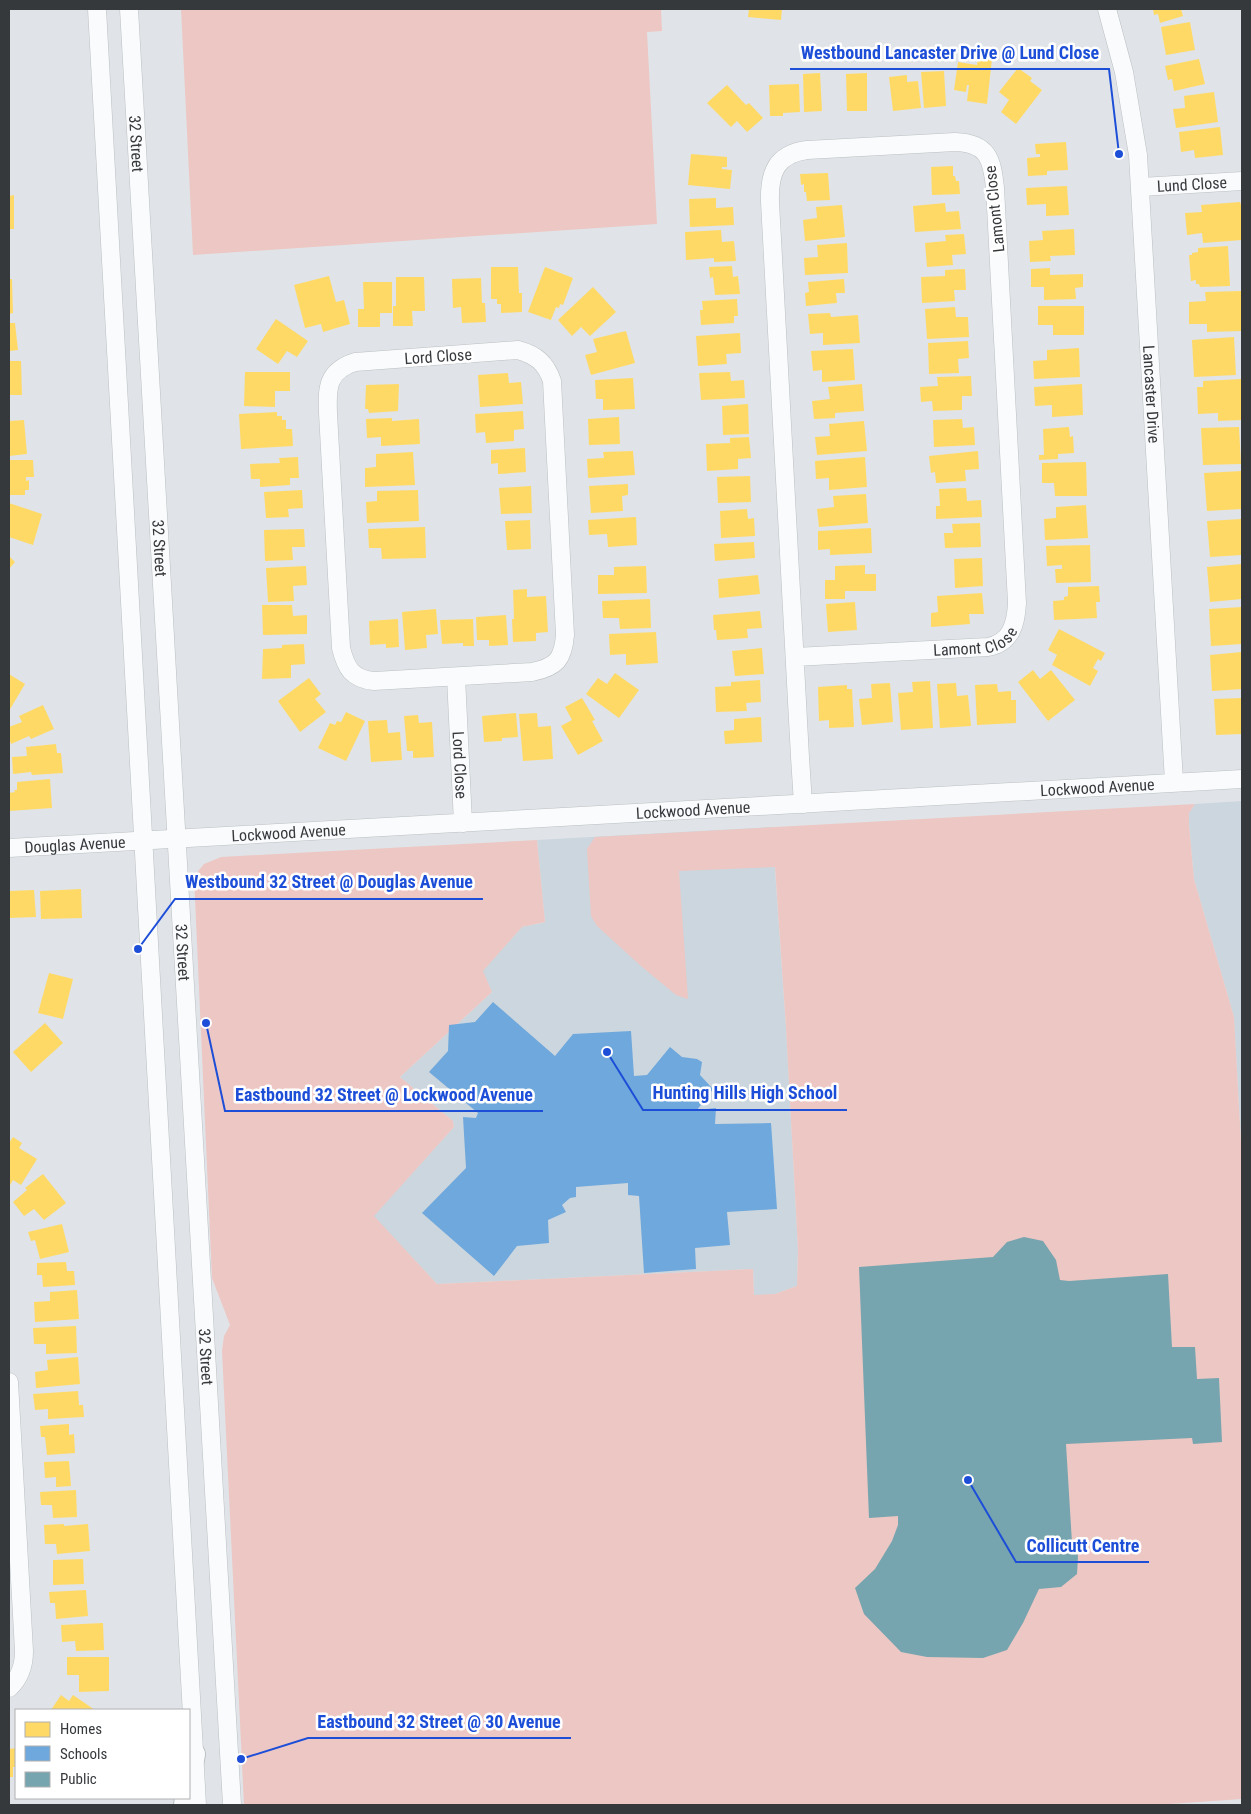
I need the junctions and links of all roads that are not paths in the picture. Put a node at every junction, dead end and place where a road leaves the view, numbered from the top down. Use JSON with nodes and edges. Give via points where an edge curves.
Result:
{"nodes":[{"id":1,"x":97,"y":9,"type":"edge"},
{"id":2,"x":129,"y":9,"type":"edge"},
{"id":3,"x":1107,"y":9,"type":"edge"},
{"id":4,"x":1242,"y":181,"type":"edge"},
{"id":5,"x":1141,"y":187,"type":"junction"},
{"id":6,"x":794,"y":657,"type":"junction"},
{"id":7,"x":456,"y":676,"type":"junction"},
{"id":8,"x":1242,"y":779,"type":"edge"},
{"id":9,"x":1174,"y":782,"type":"junction"},
{"id":10,"x":803,"y":804,"type":"junction"},
{"id":11,"x":463,"y":823,"type":"junction"},
{"id":12,"x":176,"y":838,"type":"junction"},
{"id":13,"x":142,"y":839,"type":"junction"},
{"id":14,"x":9,"y":848,"type":"edge"},
{"id":15,"x":9,"y":1382,"type":"edge"},
{"id":16,"x":9,"y":1688,"type":"edge"},
{"id":17,"x":194,"y":1754,"type":"junction"},
{"id":18,"x":190,"y":1776,"type":"edge"},
{"id":19,"x":197,"y":1805,"type":"edge"},
{"id":20,"x":232,"y":1805,"type":"edge"}],
"edges":[{"from":1,"to":13,"type":"street","name":"32 Street"},
{"from":2,"to":12,"type":"street","name":"32 Street"},
{"from":3,"to":5,"type":"street","name":"Lancaster Drive","via":[[1134,123]]},
{"from":4,"to":5,"type":"street","name":"Lund Close"},
{"from":5,"to":9,"type":"street","name":"Lancaster Drive"},
{"from":6,"to":6,"type":"street","name":"Lamont Close","via":[[988,647],[1002,642],[1014,628],[1017,603],[995,188],[990,159],[975,145],[955,142],[795,152],[785,157],[772,174],[770,202]]},
{"from":6,"to":10,"type":"street","name":"Lamont Close"},
{"from":7,"to":7,"type":"street","name":"Lord Close","via":[[542,670],[559,660],[564,650],[566,635],[552,380],[541,361],[518,350],[355,362],[337,372],[328,392],[344,659],[354,675],[363,680]]},
{"from":7,"to":11,"type":"street","name":"Lord Close"},
{"from":8,"to":9,"type":"street","name":"Lockwood Avenue"},
{"from":9,"to":10,"type":"street","name":"Lockwood Avenue"},
{"from":10,"to":11,"type":"street","name":"Lockwood Avenue"},
{"from":11,"to":12,"type":"street","name":"Lockwood Avenue"},
{"from":12,"to":13,"type":"street","name":"Lockwood Avenue"},
{"from":12,"to":20,"type":"street","name":"32 Street"},
{"from":13,"to":14,"type":"street","name":"Douglas Avenue"},
{"from":13,"to":17,"type":"street","name":"32 Street"},
{"from":15,"to":16,"type":"street","via":[[24,1651],[22,1669]]},
{"from":17,"to":18,"type":"main road"},
{"from":17,"to":19,"type":"street","name":"32 Street"}]}
